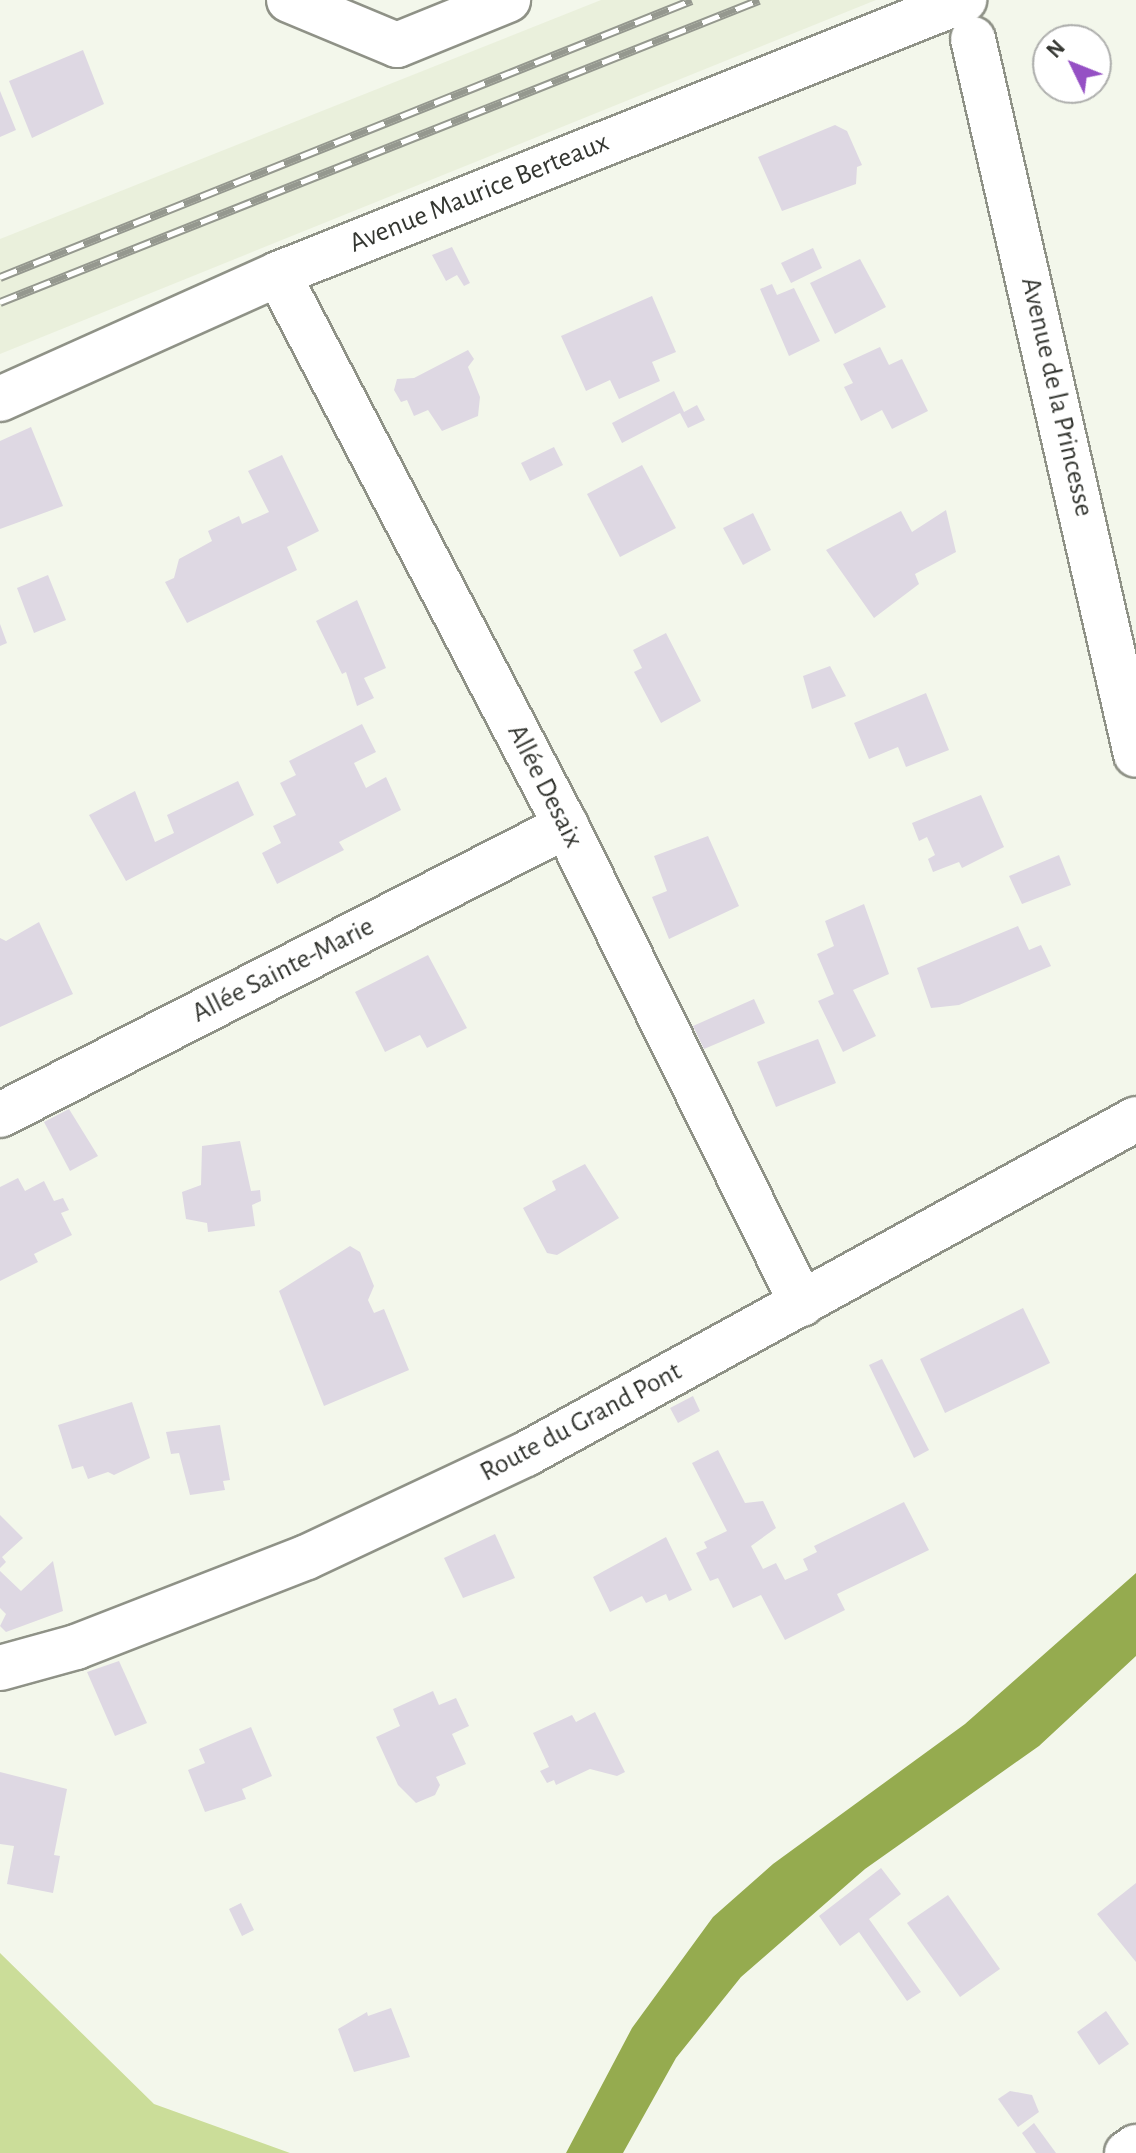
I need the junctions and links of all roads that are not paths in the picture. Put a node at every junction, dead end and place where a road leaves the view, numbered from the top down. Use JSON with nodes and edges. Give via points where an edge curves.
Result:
{"nodes":[{"id":1,"x":289,"y":0,"type":"edge"},
{"id":2,"x":508,"y":0,"type":"edge"},
{"id":3,"x":969,"y":19,"type":"edge"},
{"id":4,"x":278,"y":274,"type":"junction"},
{"id":5,"x":0,"y":399,"type":"edge"},
{"id":6,"x":1136,"y":755,"type":"edge"},
{"id":7,"x":566,"y":826,"type":"junction"},
{"id":8,"x":0,"y":1115,"type":"edge"},
{"id":9,"x":1136,"y":1119,"type":"edge"},
{"id":10,"x":802,"y":1304,"type":"junction"},
{"id":11,"x":0,"y":1668,"type":"edge"},
{"id":12,"x":1136,"y":2147,"type":"edge"},
{"id":13,"x":1127,"y":2153,"type":"edge"}],
"edges":[{"from":1,"to":2,"type":"street","via":[[397,45]]},
{"from":3,"to":4,"type":"street","name":"Avenue Maurice Berteaux"},
{"from":3,"to":6,"type":"street","name":"Avenue de la Princesse"},
{"from":4,"to":5,"type":"street","name":"Avenue Maurice Berteaux"},
{"from":4,"to":7,"type":"street","name":"Allée Desaix"},
{"from":7,"to":8,"type":"street","name":"Allée Sainte-Marie"},
{"from":7,"to":10,"type":"street","name":"Allée Desaix"},
{"from":9,"to":10,"type":"street","name":"Route du Grand Pont"},
{"from":10,"to":11,"type":"street","name":"Route du Grand Pont","via":[[526,1454],[307,1557],[76,1647]]},
{"from":12,"to":13,"type":"street"}]}
